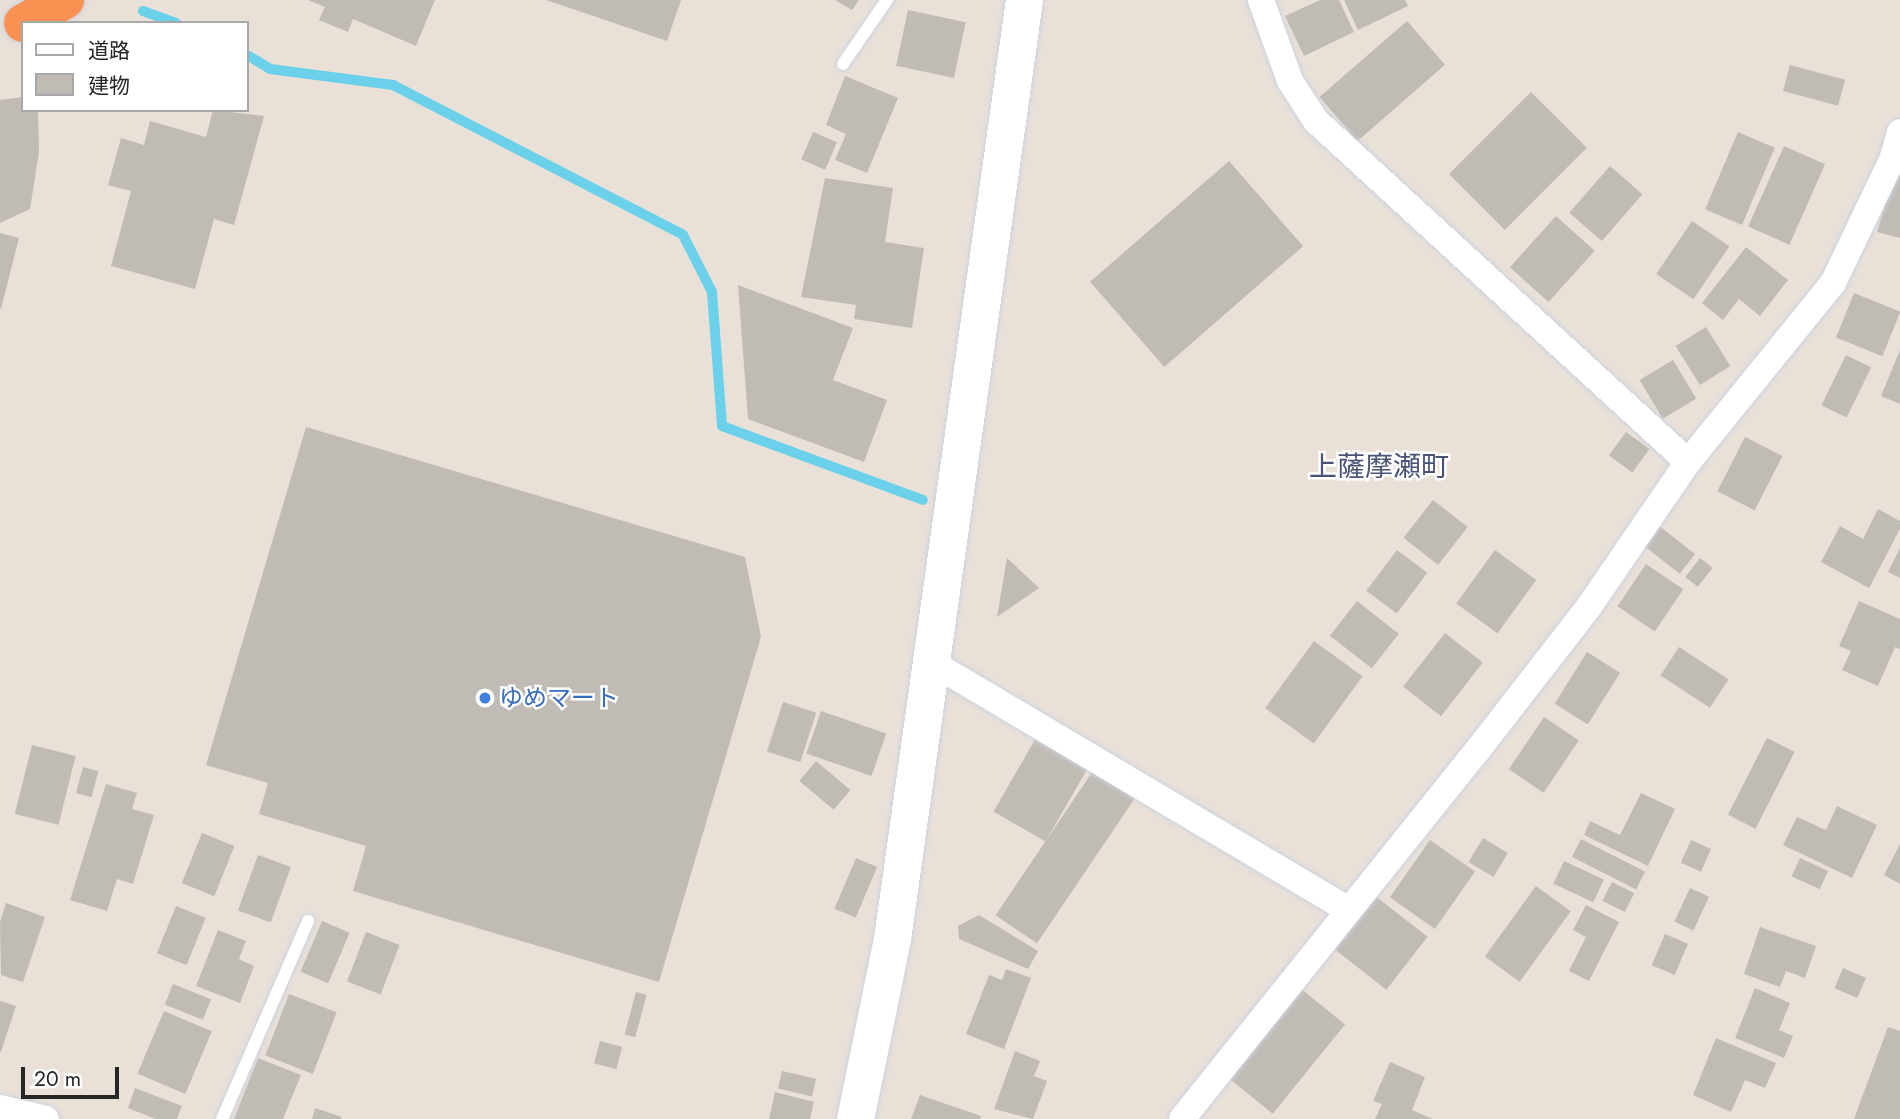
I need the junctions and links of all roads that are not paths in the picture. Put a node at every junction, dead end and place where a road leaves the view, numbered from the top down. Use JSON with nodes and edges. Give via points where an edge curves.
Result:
{"nodes":[{"id":1,"x":65,"y":0,"type":"edge"},
{"id":2,"x":887,"y":0,"type":"edge"},
{"id":3,"x":1024,"y":0,"type":"edge"},
{"id":4,"x":1261,"y":0,"type":"edge"},
{"id":5,"x":27,"y":21,"type":"edge"},
{"id":6,"x":21,"y":24,"type":"edge"},
{"id":7,"x":0,"y":35,"type":"edge"},
{"id":8,"x":843,"y":64,"type":"dead end"},
{"id":9,"x":1900,"y":132,"type":"edge"},
{"id":10,"x":1688,"y":462,"type":"junction"},
{"id":11,"x":930,"y":662,"type":"junction"},
{"id":12,"x":1348,"y":910,"type":"junction"},
{"id":13,"x":308,"y":921,"type":"dead end"},
{"id":14,"x":222,"y":1119,"type":"edge"},
{"id":15,"x":855,"y":1119,"type":"edge"},
{"id":16,"x":1182,"y":1119,"type":"edge"}],
"edges":[{"from":1,"to":5,"type":"highway"},
{"from":2,"to":8,"type":"lane"},
{"from":3,"to":11,"type":"street"},
{"from":4,"to":10,"type":"street","via":[[1290,80],[1316,121]]},
{"from":6,"to":7,"type":"highway"},
{"from":9,"to":10,"type":"street","via":[[1892,160],[1833,283]]},
{"from":10,"to":12,"type":"street","via":[[1588,608]]},
{"from":11,"to":12,"type":"street"},
{"from":11,"to":15,"type":"street","via":[[892,939]]},
{"from":12,"to":16,"type":"street"},
{"from":13,"to":14,"type":"lane"}]}
